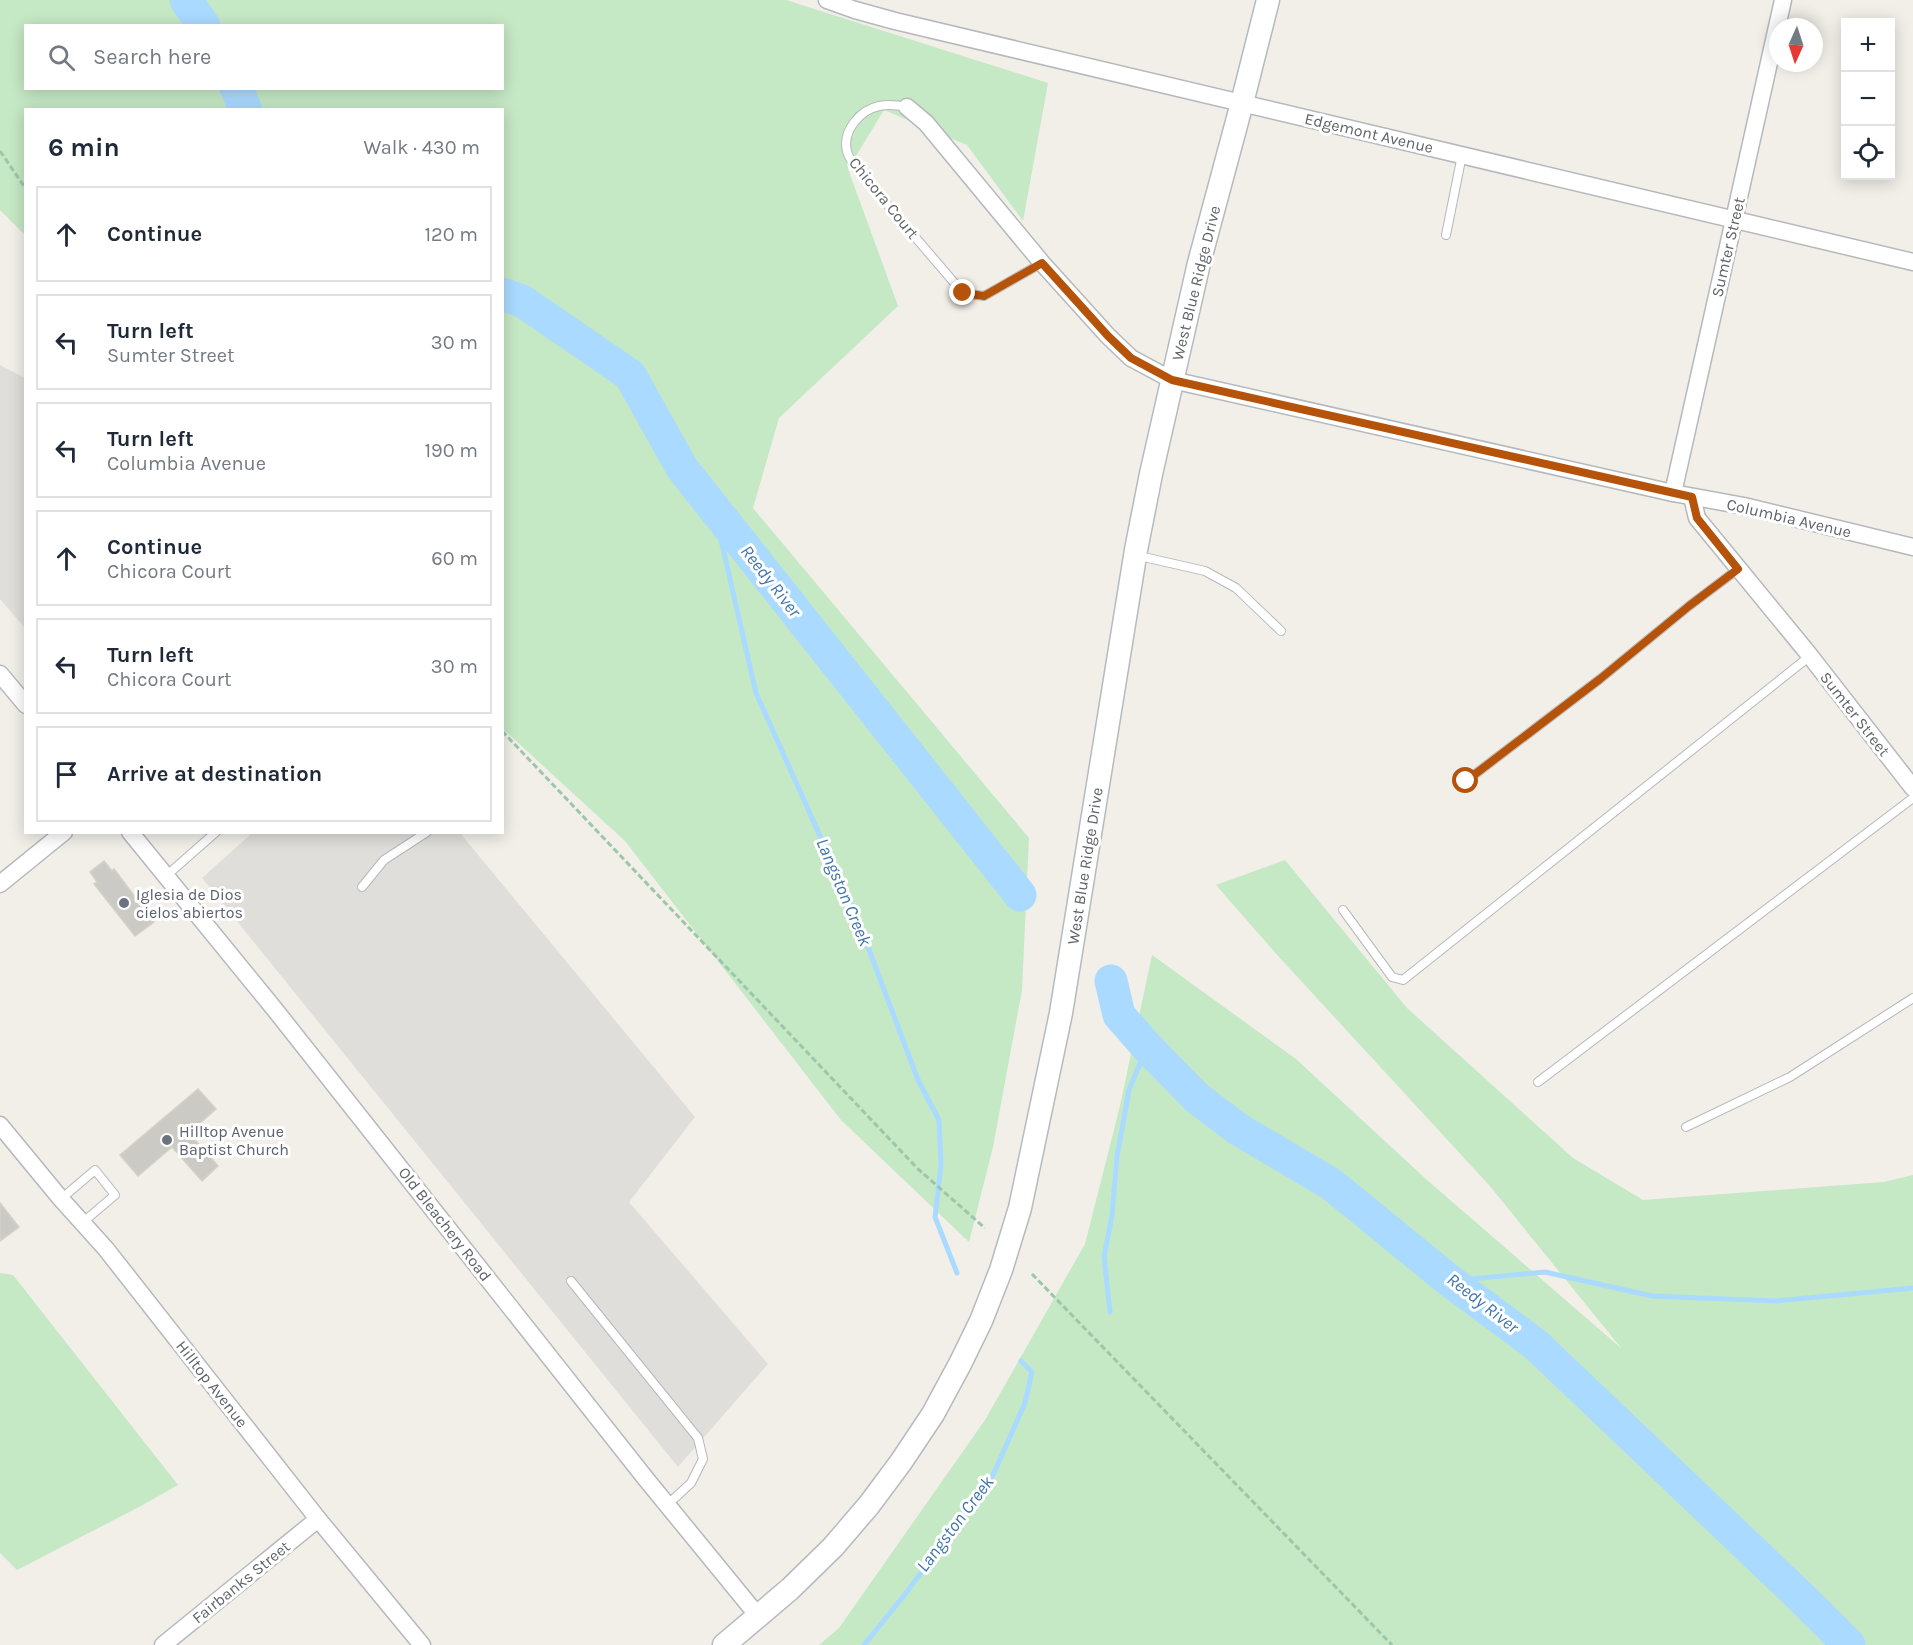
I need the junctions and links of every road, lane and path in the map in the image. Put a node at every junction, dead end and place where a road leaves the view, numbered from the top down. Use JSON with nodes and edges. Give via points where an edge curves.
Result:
{"nodes":[{"id":1,"x":827,"y":0,"type":"edge"},
{"id":2,"x":1268,"y":0,"type":"edge"},
{"id":3,"x":1784,"y":0,"type":"edge"},
{"id":4,"x":856,"y":5,"type":"edge"},
{"id":5,"x":1242,"y":103,"type":"junction"},
{"id":6,"x":907,"y":107,"type":"joint"},
{"id":7,"x":0,"y":152,"type":"edge"},
{"id":8,"x":1462,"y":155,"type":"junction"},
{"id":9,"x":24,"y":186,"type":"edge"},
{"id":10,"x":1734,"y":219,"type":"junction"},
{"id":11,"x":1446,"y":235,"type":"dead end"},
{"id":12,"x":1913,"y":262,"type":"edge"},
{"id":13,"x":1042,"y":263,"type":"junction"},
{"id":14,"x":1172,"y":380,"type":"junction"},
{"id":15,"x":1673,"y":493,"type":"junction"},
{"id":16,"x":1692,"y":497,"type":"junction"},
{"id":17,"x":1913,"y":547,"type":"edge"},
{"id":18,"x":1135,"y":555,"type":"junction"},
{"id":19,"x":1738,"y":569,"type":"junction"},
{"id":20,"x":1281,"y":631,"type":"dead end"},
{"id":21,"x":1810,"y":656,"type":"junction"},
{"id":22,"x":0,"y":674,"type":"edge"},
{"id":23,"x":24,"y":703,"type":"edge"},
{"id":24,"x":504,"y":733,"type":"edge"},
{"id":25,"x":1466,"y":781,"type":"dead end"},
{"id":26,"x":1913,"y":788,"type":"edge"},
{"id":27,"x":1913,"y":798,"type":"edge"},
{"id":28,"x":62,"y":834,"type":"edge"},
{"id":29,"x":132,"y":834,"type":"edge"},
{"id":30,"x":214,"y":834,"type":"edge"},
{"id":31,"x":424,"y":834,"type":"edge"},
{"id":32,"x":166,"y":876,"type":"junction"},
{"id":33,"x":0,"y":884,"type":"edge"},
{"id":34,"x":362,"y":887,"type":"dead end"},
{"id":35,"x":1343,"y":910,"type":"dead end"},
{"id":36,"x":1913,"y":998,"type":"edge"},
{"id":37,"x":1538,"y":1083,"type":"dead end"},
{"id":38,"x":0,"y":1125,"type":"edge"},
{"id":39,"x":1686,"y":1127,"type":"dead end"},
{"id":40,"x":61,"y":1199,"type":"junction"},
{"id":41,"x":82,"y":1222,"type":"junction"},
{"id":42,"x":985,"y":1228,"type":"dead end"},
{"id":43,"x":1032,"y":1274,"type":"dead end"},
{"id":44,"x":571,"y":1281,"type":"dead end"},
{"id":45,"x":667,"y":1505,"type":"junction"},
{"id":46,"x":318,"y":1519,"type":"junction"},
{"id":47,"x":758,"y":1616,"type":"junction"},
{"id":48,"x":163,"y":1645,"type":"edge"},
{"id":49,"x":422,"y":1645,"type":"edge"},
{"id":50,"x":724,"y":1645,"type":"edge"},
{"id":51,"x":1392,"y":1645,"type":"edge"}],
"edges":[{"from":1,"to":4,"type":"street","name":"Edgemont Avenue"},
{"from":2,"to":5,"type":"main road","name":"West Blue Ridge Drive"},
{"from":3,"to":10,"type":"street","name":"Sumter Street"},
{"from":4,"to":5,"type":"street","name":"Edgemont Avenue"},
{"from":5,"to":8,"type":"street","name":"Edgemont Avenue"},
{"from":5,"to":14,"type":"main road","name":"West Blue Ridge Drive"},
{"from":6,"to":13,"type":"street","name":"Chicora Court","via":[[926,123]]},
{"from":6,"to":13,"type":"lane","name":"Chicora Court","via":[[877,106],[860,116],[849,129],[847,152],[856,168],[963,293],[984,296]]},
{"from":7,"to":9,"type":"path"},
{"from":8,"to":10,"type":"street","name":"Edgemont Avenue"},
{"from":8,"to":11,"type":"lane"},
{"from":10,"to":12,"type":"street","name":"Edgemont Avenue"},
{"from":10,"to":15,"type":"street","name":"Sumter Street"},
{"from":13,"to":14,"type":"street","name":"Chicora Court","via":[[1131,358]]},
{"from":14,"to":15,"type":"street","name":"Columbia Avenue"},
{"from":14,"to":18,"type":"main road","name":"West Blue Ridge Drive"},
{"from":15,"to":16,"type":"street","name":"Columbia Avenue"},
{"from":16,"to":17,"type":"street","name":"Columbia Avenue"},
{"from":16,"to":19,"type":"street","name":"Sumter Street","via":[[1697,518]]},
{"from":18,"to":20,"type":"lane","via":[[1205,571],[1236,588]]},
{"from":18,"to":47,"type":"main road","name":"West Blue Ridge Drive","via":[[1061,1013],[1020,1208],[1001,1270],[960,1364],[901,1462],[832,1547]]},
{"from":19,"to":21,"type":"street","name":"Sumter Street"},
{"from":19,"to":25,"type":"lane"},
{"from":21,"to":26,"type":"street","name":"Sumter Street"},
{"from":21,"to":35,"type":"lane","via":[[1403,980],[1392,977]]},
{"from":22,"to":23,"type":"street"},
{"from":24,"to":42,"type":"path","via":[[918,1169]]},
{"from":27,"to":37,"type":"lane"},
{"from":28,"to":33,"type":"street"},
{"from":29,"to":32,"type":"street","name":"Old Bleachery Road"},
{"from":30,"to":32,"type":"lane"},
{"from":31,"to":34,"type":"lane","via":[[384,860]]},
{"from":32,"to":45,"type":"street","name":"Old Bleachery Road"},
{"from":36,"to":39,"type":"lane","via":[[1790,1077]]},
{"from":38,"to":40,"type":"street","name":"Hilltop Avenue"},
{"from":40,"to":41,"type":"street","name":"Hilltop Avenue"},
{"from":40,"to":41,"type":"lane","via":[[95,1170],[115,1195]]},
{"from":41,"to":46,"type":"street","name":"Hilltop Avenue"},
{"from":43,"to":51,"type":"path"},
{"from":44,"to":45,"type":"lane","via":[[698,1438],[703,1459],[691,1483]]},
{"from":45,"to":47,"type":"street","name":"Old Bleachery Road"},
{"from":46,"to":48,"type":"street","name":"Fairbanks Street"},
{"from":46,"to":49,"type":"street","name":"Hilltop Avenue"},
{"from":47,"to":50,"type":"main road","name":"West Blue Ridge Drive"}]}
